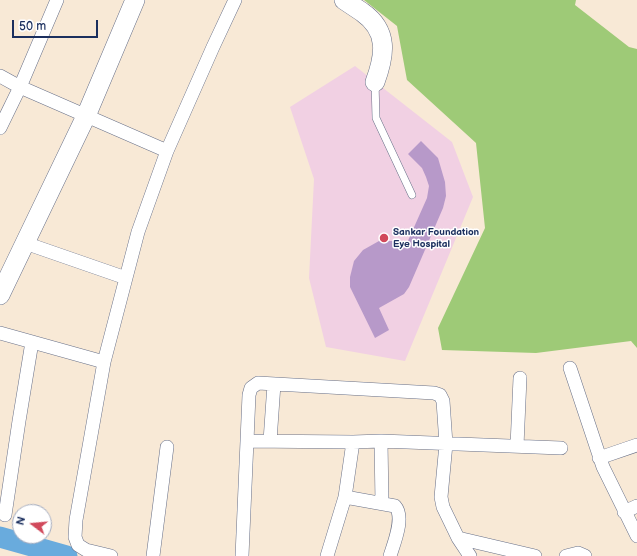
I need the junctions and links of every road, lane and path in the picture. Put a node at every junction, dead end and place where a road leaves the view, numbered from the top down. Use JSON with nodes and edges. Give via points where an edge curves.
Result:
{"nodes":[{"id":1,"x":57,"y":0,"type":"edge"},
{"id":2,"x":135,"y":0,"type":"edge"},
{"id":3,"x":235,"y":0,"type":"edge"},
{"id":4,"x":344,"y":0,"type":"edge"},
{"id":5,"x":0,"y":76,"type":"edge"},
{"id":6,"x":375,"y":82,"type":"joint"},
{"id":7,"x":20,"y":87,"type":"junction"},
{"id":8,"x":86,"y":116,"type":"junction"},
{"id":9,"x":0,"y":128,"type":"edge"},
{"id":10,"x":167,"y":151,"type":"junction"},
{"id":11,"x":412,"y":195,"type":"dead end"},
{"id":12,"x":25,"y":243,"type":"junction"},
{"id":13,"x":126,"y":278,"type":"junction"},
{"id":14,"x":0,"y":295,"type":"edge"},
{"id":15,"x":0,"y":333,"type":"edge"},
{"id":16,"x":32,"y":342,"type":"junction"},
{"id":17,"x":104,"y":362,"type":"junction"},
{"id":18,"x":570,"y":368,"type":"dead end"},
{"id":19,"x":520,"y":378,"type":"dead end"},
{"id":20,"x":274,"y":384,"type":"junction"},
{"id":21,"x":248,"y":441,"type":"junction"},
{"id":22,"x":270,"y":441,"type":"junction"},
{"id":23,"x":381,"y":441,"type":"junction"},
{"id":24,"x":353,"y":442,"type":"junction"},
{"id":25,"x":446,"y":444,"type":"junction"},
{"id":26,"x":637,"y":445,"type":"edge"},
{"id":27,"x":517,"y":446,"type":"junction"},
{"id":28,"x":166,"y":447,"type":"dead end"},
{"id":29,"x":561,"y":448,"type":"dead end"},
{"id":30,"x":599,"y":458,"type":"junction"},
{"id":31,"x":345,"y":497,"type":"junction"},
{"id":32,"x":382,"y":503,"type":"junction"},
{"id":33,"x":637,"y":506,"type":"edge"},
{"id":34,"x":624,"y":512,"type":"junction"},
{"id":35,"x":5,"y":514,"type":"dead end"},
{"id":36,"x":637,"y":536,"type":"edge"},
{"id":37,"x":458,"y":538,"type":"junction"},
{"id":38,"x":110,"y":556,"type":"edge"},
{"id":39,"x":153,"y":556,"type":"edge"},
{"id":40,"x":242,"y":556,"type":"edge"},
{"id":41,"x":327,"y":556,"type":"edge"},
{"id":42,"x":390,"y":556,"type":"edge"},
{"id":43,"x":470,"y":556,"type":"edge"},
{"id":44,"x":535,"y":556,"type":"edge"},
{"id":45,"x":566,"y":556,"type":"edge"},
{"id":46,"x":585,"y":556,"type":"edge"}],
"edges":[{"from":1,"to":7,"type":"street"},
{"from":2,"to":8,"type":"street"},
{"from":3,"to":10,"type":"street"},
{"from":4,"to":6,"type":"street","via":[[363,12],[375,25],[383,43],[382,62]]},
{"from":5,"to":7,"type":"street"},
{"from":6,"to":11,"type":"lane","via":[[376,118]]},
{"from":7,"to":8,"type":"street"},
{"from":7,"to":9,"type":"street"},
{"from":8,"to":10,"type":"street"},
{"from":8,"to":12,"type":"street"},
{"from":10,"to":13,"type":"street","via":[[138,232]]},
{"from":12,"to":13,"type":"street"},
{"from":12,"to":14,"type":"street"},
{"from":13,"to":17,"type":"street"},
{"from":15,"to":16,"type":"street"},
{"from":16,"to":17,"type":"street"},
{"from":16,"to":35,"type":"street"},
{"from":17,"to":38,"type":"street","via":[[75,537],[78,545],[86,550]]},
{"from":18,"to":30,"type":"street"},
{"from":19,"to":27,"type":"street"},
{"from":20,"to":21,"type":"street","via":[[258,383],[251,388]]},
{"from":20,"to":22,"type":"street"},
{"from":20,"to":25,"type":"street","via":[[440,395],[443,401]]},
{"from":21,"to":22,"type":"street"},
{"from":21,"to":40,"type":"street"},
{"from":22,"to":24,"type":"street"},
{"from":23,"to":24,"type":"street"},
{"from":23,"to":25,"type":"street"},
{"from":23,"to":32,"type":"street"},
{"from":24,"to":31,"type":"street"},
{"from":25,"to":27,"type":"street"},
{"from":25,"to":37,"type":"street","via":[[441,497]]},
{"from":26,"to":30,"type":"street"},
{"from":27,"to":29,"type":"street"},
{"from":28,"to":39,"type":"street"},
{"from":30,"to":34,"type":"street"},
{"from":31,"to":32,"type":"street"},
{"from":31,"to":41,"type":"street"},
{"from":32,"to":42,"type":"street","via":[[395,506],[399,510],[400,518]]},
{"from":33,"to":34,"type":"street"},
{"from":34,"to":36,"type":"street"},
{"from":37,"to":43,"type":"street"},
{"from":37,"to":44,"type":"street"},
{"from":45,"to":46,"type":"street","via":[[578,552]]}]}
